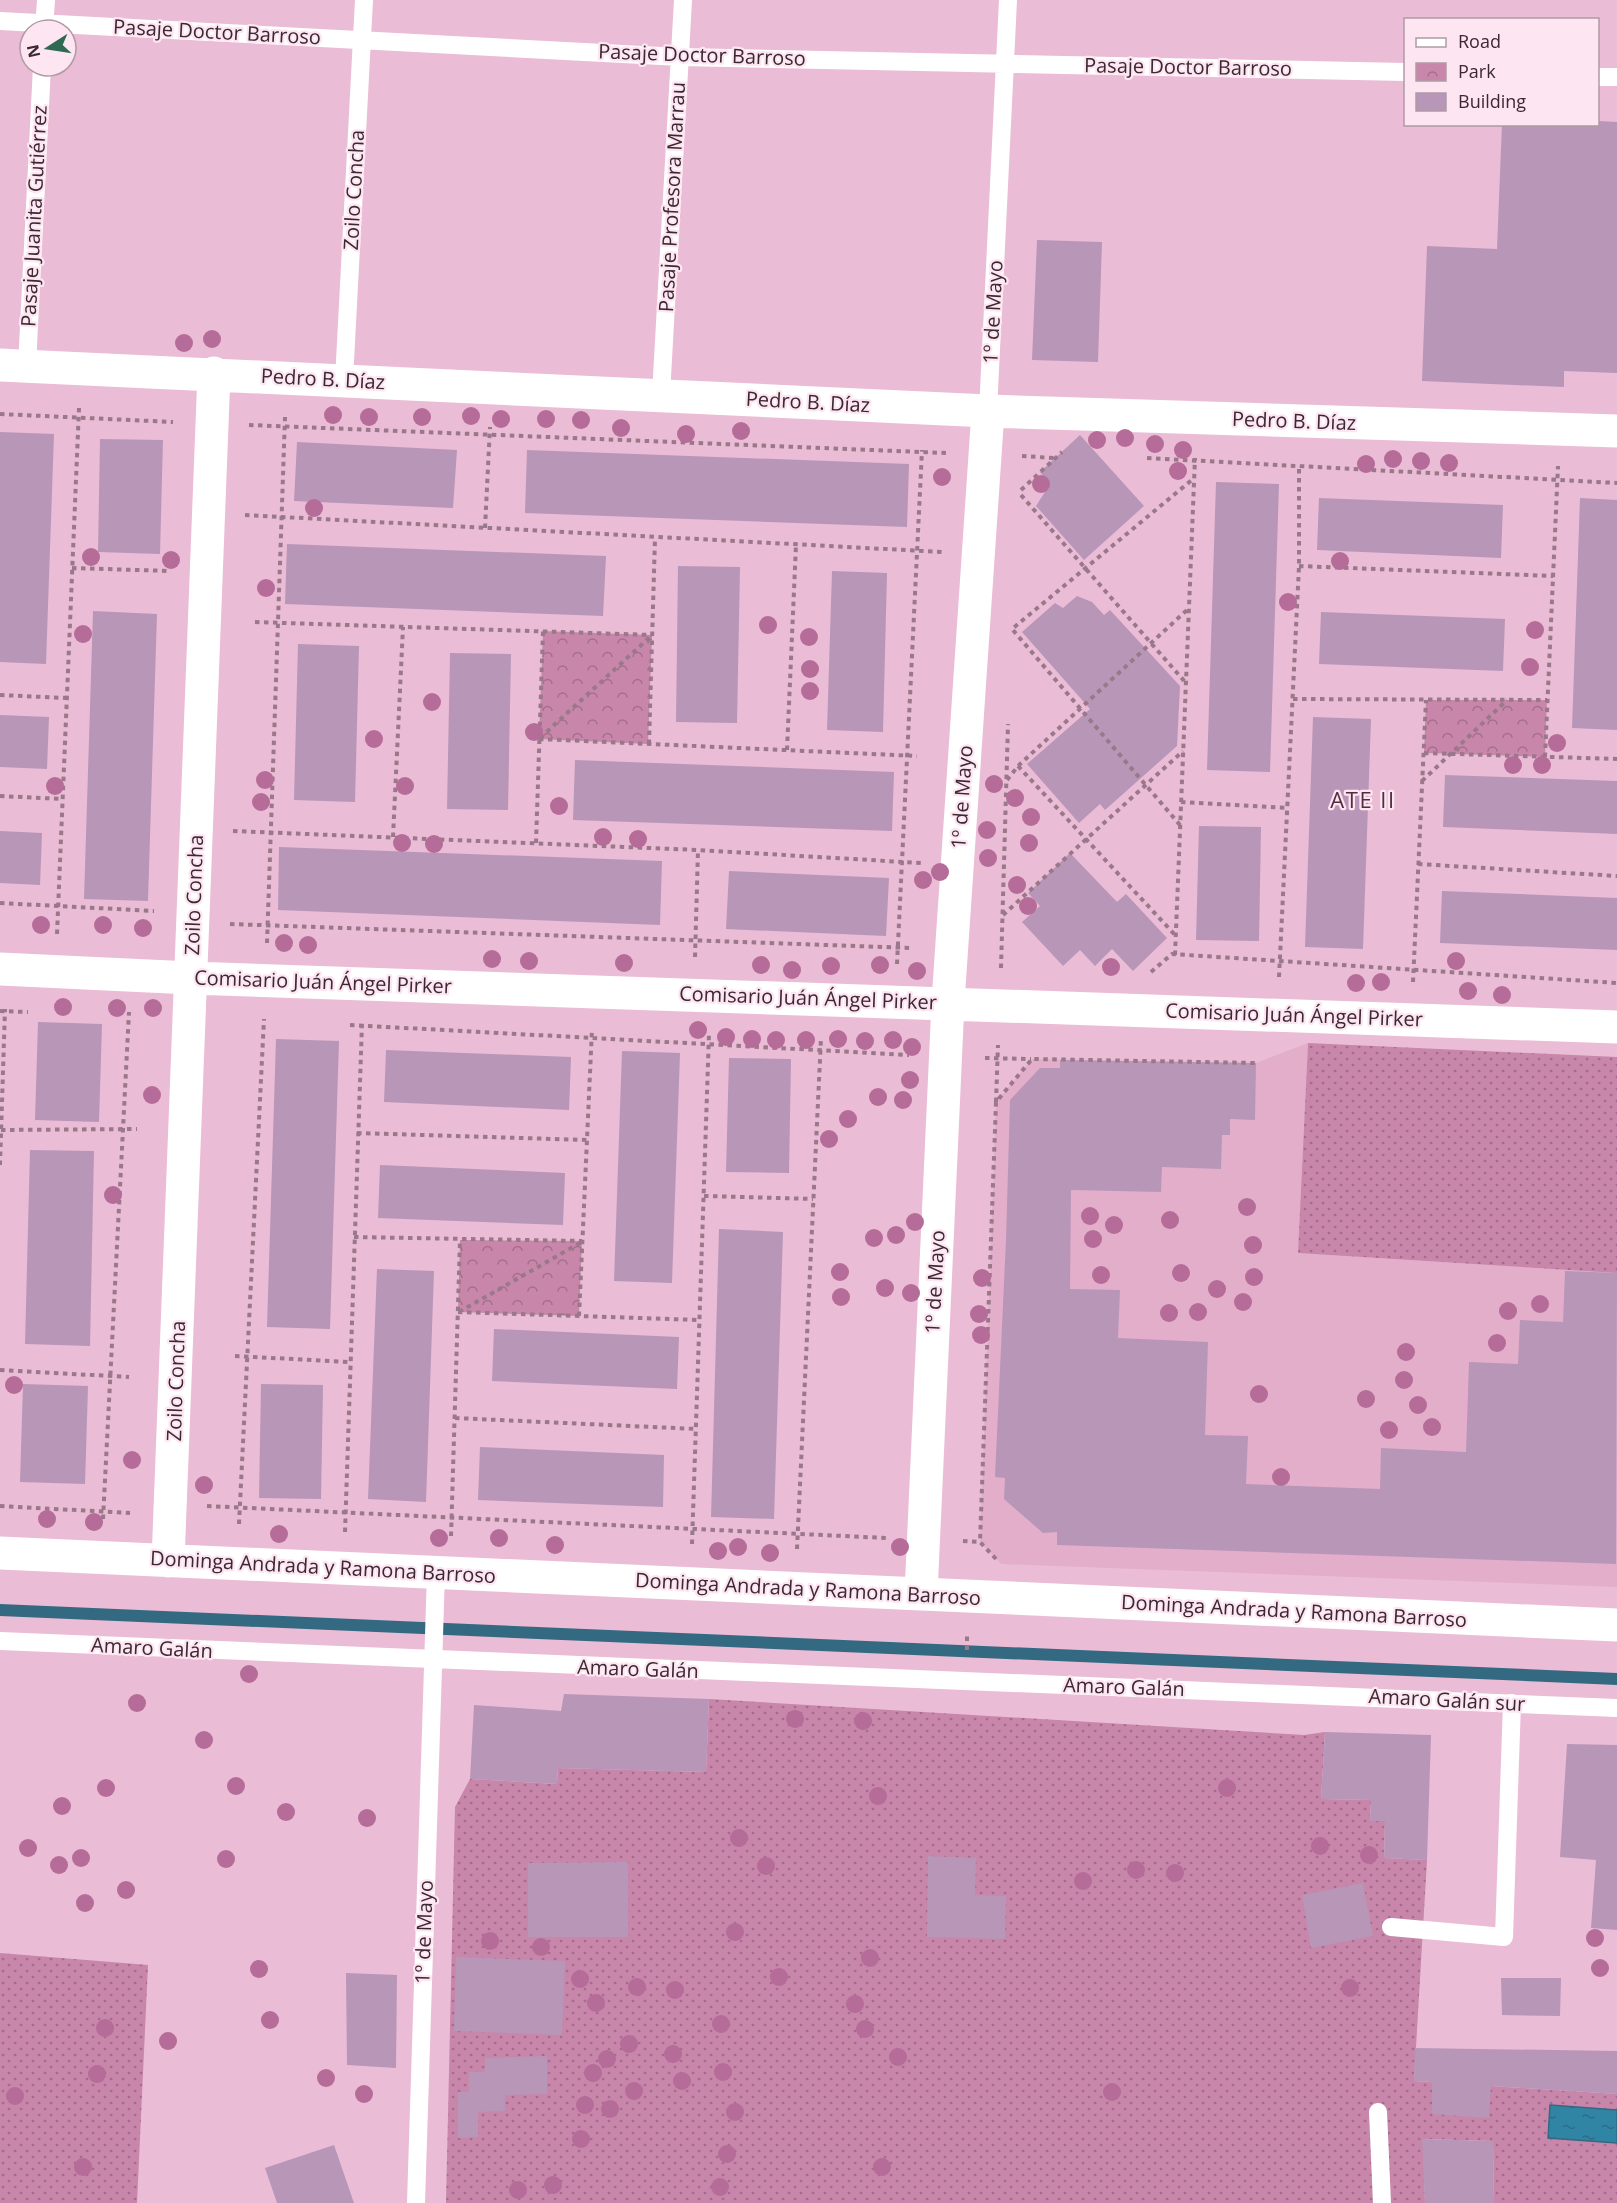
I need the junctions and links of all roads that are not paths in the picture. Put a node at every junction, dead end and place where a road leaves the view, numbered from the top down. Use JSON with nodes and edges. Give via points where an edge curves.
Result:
{"nodes":[{"id":1,"x":46,"y":0,"type":"edge"},
{"id":2,"x":364,"y":0,"type":"edge"},
{"id":3,"x":683,"y":0,"type":"edge"},
{"id":4,"x":1008,"y":0,"type":"edge"},
{"id":5,"x":45,"y":18,"type":"edge"},
{"id":6,"x":0,"y":21,"type":"edge"},
{"id":7,"x":18,"y":23,"type":"edge"},
{"id":8,"x":78,"y":27,"type":"edge"},
{"id":9,"x":362,"y":40,"type":"junction"},
{"id":10,"x":680,"y":57,"type":"junction"},
{"id":11,"x":1005,"y":62,"type":"junction"},
{"id":12,"x":1404,"y":72,"type":"edge"},
{"id":13,"x":1599,"y":77,"type":"edge"},
{"id":14,"x":1617,"y":77,"type":"edge"},
{"id":15,"x":41,"y":78,"type":"edge"},
{"id":16,"x":13,"y":366,"type":"edge"},
{"id":17,"x":214,"y":373,"type":"junction"},
{"id":18,"x":344,"y":380,"type":"junction"},
{"id":19,"x":661,"y":395,"type":"junction"},
{"id":20,"x":988,"y":411,"type":"junction"},
{"id":21,"x":1617,"y":431,"type":"edge"},
{"id":22,"x":3,"y":969,"type":"edge"},
{"id":23,"x":191,"y":978,"type":"junction"},
{"id":24,"x":948,"y":1002,"type":"junction"},
{"id":25,"x":1617,"y":1027,"type":"edge"},
{"id":26,"x":0,"y":1553,"type":"edge"},
{"id":27,"x":168,"y":1561,"type":"junction"},
{"id":28,"x":442,"y":1573,"type":"junction"},
{"id":29,"x":921,"y":1594,"type":"junction"},
{"id":30,"x":1617,"y":1625,"type":"edge"},
{"id":31,"x":0,"y":1641,"type":"edge"},
{"id":32,"x":432,"y":1661,"type":"junction"},
{"id":33,"x":1276,"y":1692,"type":"joint"},
{"id":34,"x":1512,"y":1703,"type":"junction"},
{"id":35,"x":1617,"y":1708,"type":"edge"},
{"id":36,"x":1390,"y":1927,"type":"dead end"},
{"id":37,"x":1378,"y":2112,"type":"dead end"},
{"id":38,"x":416,"y":2203,"type":"edge"},
{"id":39,"x":1382,"y":2203,"type":"edge"}],
"edges":[{"from":1,"to":5,"type":"lane"},
{"from":2,"to":9,"type":"lane","name":"Zoilo Concha"},
{"from":3,"to":10,"type":"lane","name":"Pasaje Profesora Marrau"},
{"from":4,"to":11,"type":"lane","name":"1º de Mayo"},
{"from":6,"to":7,"type":"lane","name":"Pasaje Doctor Barroso"},
{"from":8,"to":9,"type":"lane","name":"Pasaje Doctor Barroso"},
{"from":9,"to":10,"type":"lane","name":"Pasaje Doctor Barroso"},
{"from":9,"to":18,"type":"lane","name":"Zoilo Concha"},
{"from":10,"to":11,"type":"lane","name":"Pasaje Doctor Barroso"},
{"from":10,"to":19,"type":"lane","name":"Pasaje Profesora Marrau"},
{"from":11,"to":12,"type":"lane","name":"Pasaje Doctor Barroso"},
{"from":11,"to":20,"type":"lane","name":"1º de Mayo"},
{"from":13,"to":14,"type":"lane"},
{"from":15,"to":16,"type":"lane","name":"Pasaje Juanita Gutiérrez"},
{"from":16,"to":17,"type":"street","name":"Pedro B. Díaz"},
{"from":17,"to":18,"type":"street","name":"Pedro B. Díaz"},
{"from":17,"to":23,"type":"street","name":"Zoilo Concha"},
{"from":18,"to":19,"type":"street","name":"Pedro B. Díaz"},
{"from":19,"to":20,"type":"street","name":"Pedro B. Díaz"},
{"from":20,"to":21,"type":"street","name":"Pedro B. Díaz"},
{"from":20,"to":24,"type":"street","name":"1º de Mayo"},
{"from":22,"to":23,"type":"street","name":"Comisario Juán Ángel Pirker"},
{"from":23,"to":24,"type":"street","name":"Comisario Juán Ángel Pirker"},
{"from":23,"to":27,"type":"street","name":"Zoilo Concha"},
{"from":24,"to":25,"type":"street","name":"Comisario Juán Ángel Pirker"},
{"from":24,"to":29,"type":"street","name":"1º de Mayo"},
{"from":26,"to":27,"type":"street","name":"Dominga Andrada y Ramona Barroso"},
{"from":27,"to":28,"type":"street","name":"Dominga Andrada y Ramona Barroso"},
{"from":28,"to":29,"type":"street","name":"Dominga Andrada y Ramona Barroso"},
{"from":28,"to":32,"type":"lane","name":"1º de Mayo"},
{"from":29,"to":30,"type":"street","name":"Dominga Andrada y Ramona Barroso"},
{"from":31,"to":32,"type":"lane","name":"Amaro Galán"},
{"from":32,"to":33,"type":"lane","name":"Amaro Galán"},
{"from":32,"to":38,"type":"lane","name":"1º de Mayo"},
{"from":33,"to":34,"type":"lane","name":"Amaro Galán sur"},
{"from":34,"to":35,"type":"lane","name":"Amaro Galán sur"},
{"from":34,"to":36,"type":"lane","via":[[1504,1937]]},
{"from":37,"to":39,"type":"lane"}]}
